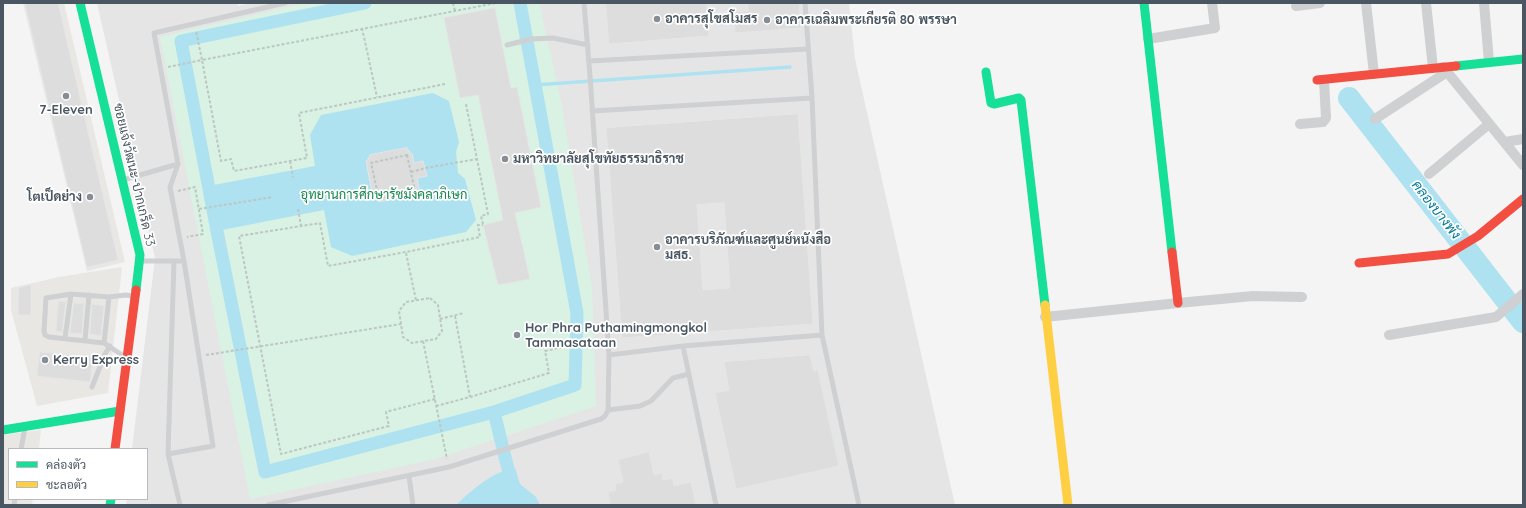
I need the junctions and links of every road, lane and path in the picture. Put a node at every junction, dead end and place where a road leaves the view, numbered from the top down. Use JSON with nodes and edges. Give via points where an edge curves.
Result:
{"nodes":[{"id":1,"x":80,"y":3,"type":"edge"},
{"id":2,"x":285,"y":3,"type":"edge"},
{"id":3,"x":453,"y":3,"type":"edge"},
{"id":4,"x":496,"y":3,"type":"edge"},
{"id":5,"x":584,"y":3,"type":"edge"},
{"id":6,"x":805,"y":3,"type":"edge"},
{"id":7,"x":1144,"y":3,"type":"edge"},
{"id":8,"x":1212,"y":3,"type":"edge"},
{"id":9,"x":1320,"y":3,"type":"edge"},
{"id":10,"x":1366,"y":3,"type":"edge"},
{"id":11,"x":1426,"y":3,"type":"edge"},
{"id":12,"x":1484,"y":3,"type":"edge"},
{"id":13,"x":1296,"y":6,"type":"dead end"},
{"id":14,"x":455,"y":11,"type":"junction"},
{"id":15,"x":195,"y":27,"type":"dead end"},
{"id":16,"x":362,"y":28,"type":"junction"},
{"id":17,"x":1148,"y":39,"type":"junction"},
{"id":18,"x":507,"y":44,"type":"dead end"},
{"id":19,"x":588,"y":45,"type":"junction"},
{"id":20,"x":808,"y":49,"type":"junction"},
{"id":21,"x":1523,"y":59,"type":"edge"},
{"id":22,"x":202,"y":60,"type":"junction"},
{"id":23,"x":589,"y":61,"type":"junction"},
{"id":24,"x":1489,"y":62,"type":"junction"},
{"id":25,"x":172,"y":66,"type":"dead end"},
{"id":26,"x":1441,"y":69,"type":"junction"},
{"id":27,"x":986,"y":72,"type":"dead end"},
{"id":28,"x":1374,"y":74,"type":"junction"},
{"id":29,"x":1321,"y":80,"type":"joint"},
{"id":30,"x":445,"y":84,"type":"dead end"},
{"id":31,"x":376,"y":98,"type":"junction"},
{"id":32,"x":812,"y":98,"type":"junction"},
{"id":33,"x":466,"y":104,"type":"dead end"},
{"id":34,"x":592,"y":110,"type":"junction"},
{"id":35,"x":1375,"y":119,"type":"dead end"},
{"id":36,"x":1300,"y":124,"type":"dead end"},
{"id":37,"x":1489,"y":124,"type":"junction"},
{"id":38,"x":1523,"y":139,"type":"edge"},
{"id":39,"x":1505,"y":142,"type":"junction"},
{"id":40,"x":477,"y":159,"type":"junction"},
{"id":41,"x":290,"y":161,"type":"junction"},
{"id":42,"x":178,"y":164,"type":"junction"},
{"id":43,"x":1523,"y":165,"type":"edge"},
{"id":44,"x":410,"y":172,"type":"junction"},
{"id":45,"x":1429,"y":174,"type":"dead end"},
{"id":46,"x":293,"y":177,"type":"dead end"},
{"id":47,"x":122,"y":180,"type":"junction"},
{"id":48,"x":170,"y":192,"type":"junction"},
{"id":49,"x":273,"y":197,"type":"dead end"},
{"id":50,"x":1523,"y":199,"type":"edge"},
{"id":51,"x":199,"y":209,"type":"junction"},
{"id":52,"x":298,"y":209,"type":"dead end"},
{"id":53,"x":301,"y":226,"type":"junction"},
{"id":54,"x":180,"y":238,"type":"junction"},
{"id":55,"x":406,"y":252,"type":"junction"},
{"id":56,"x":140,"y":261,"type":"junction"},
{"id":57,"x":174,"y":261,"type":"junction"},
{"id":58,"x":184,"y":261,"type":"junction"},
{"id":59,"x":1359,"y":262,"type":"dead end"},
{"id":60,"x":71,"y":294,"type":"junction"},
{"id":61,"x":1523,"y":294,"type":"edge"},
{"id":62,"x":89,"y":295,"type":"junction"},
{"id":63,"x":136,"y":296,"type":"junction"},
{"id":64,"x":108,"y":297,"type":"junction"},
{"id":65,"x":1302,"y":297,"type":"dead end"},
{"id":66,"x":416,"y":300,"type":"junction"},
{"id":67,"x":1178,"y":303,"type":"junction"},
{"id":68,"x":464,"y":313,"type":"dead end"},
{"id":69,"x":455,"y":316,"type":"junction"},
{"id":70,"x":1045,"y":316,"type":"junction"},
{"id":71,"x":440,"y":319,"type":"junction"},
{"id":72,"x":401,"y":324,"type":"junction"},
{"id":73,"x":822,"y":335,"type":"junction"},
{"id":74,"x":1390,"y":335,"type":"dead end"},
{"id":75,"x":65,"y":338,"type":"junction"},
{"id":76,"x":608,"y":338,"type":"junction"},
{"id":77,"x":85,"y":340,"type":"junction"},
{"id":78,"x":424,"y":340,"type":"junction"},
{"id":79,"x":104,"y":343,"type":"junction"},
{"id":80,"x":110,"y":346,"type":"junction"},
{"id":81,"x":259,"y":346,"type":"junction"},
{"id":82,"x":683,"y":346,"type":"junction"},
{"id":83,"x":609,"y":355,"type":"junction"},
{"id":84,"x":199,"y":357,"type":"junction"},
{"id":85,"x":127,"y":359,"type":"junction"},
{"id":86,"x":689,"y":374,"type":"junction"},
{"id":87,"x":92,"y":387,"type":"dead end"},
{"id":88,"x":470,"y":397,"type":"junction"},
{"id":89,"x":435,"y":400,"type":"junction"},
{"id":90,"x":436,"y":406,"type":"junction"},
{"id":91,"x":608,"y":410,"type":"junction"},
{"id":92,"x":120,"y":411,"type":"junction"},
{"id":93,"x":25,"y":427,"type":"junction"},
{"id":94,"x":3,"y":430,"type":"edge"},
{"id":95,"x":21,"y":448,"type":"edge"},
{"id":96,"x":115,"y":448,"type":"edge"},
{"id":97,"x":168,"y":454,"type":"junction"},
{"id":98,"x":449,"y":467,"type":"junction"},
{"id":99,"x":409,"y":476,"type":"junction"},
{"id":100,"x":180,"y":505,"type":"edge"},
{"id":101,"x":268,"y":505,"type":"edge"},
{"id":102,"x":413,"y":505,"type":"edge"},
{"id":103,"x":716,"y":505,"type":"edge"},
{"id":104,"x":859,"y":505,"type":"edge"},
{"id":105,"x":1068,"y":505,"type":"edge"}],
"edges":[{"from":1,"to":47,"type":"street","name":"ซอยแจ้งวัฒนะ-ปากเกร็ด 33"},
{"from":2,"to":42,"type":"lane","via":[[154,33]]},
{"from":3,"to":14,"type":"path"},
{"from":4,"to":14,"type":"path"},
{"from":5,"to":19,"type":"lane"},
{"from":6,"to":20,"type":"lane"},
{"from":7,"to":17,"type":"street"},
{"from":8,"to":17,"type":"street","via":[[1215,28]]},
{"from":9,"to":13,"type":"street"},
{"from":10,"to":28,"type":"street"},
{"from":11,"to":26,"type":"street"},
{"from":12,"to":24,"type":"street"},
{"from":14,"to":16,"type":"path"},
{"from":15,"to":22,"type":"path"},
{"from":16,"to":22,"type":"path"},
{"from":16,"to":31,"type":"path"},
{"from":17,"to":67,"type":"street"},
{"from":18,"to":19,"type":"lane","via":[[553,38]]},
{"from":19,"to":23,"type":"lane"},
{"from":20,"to":23,"type":"lane"},
{"from":20,"to":32,"type":"lane"},
{"from":21,"to":24,"type":"street"},
{"from":22,"to":25,"type":"path"},
{"from":22,"to":41,"type":"path","via":[[221,161],[231,159],[234,171]]},
{"from":23,"to":34,"type":"lane"},
{"from":24,"to":26,"type":"street"},
{"from":26,"to":28,"type":"street"},
{"from":26,"to":35,"type":"street"},
{"from":26,"to":37,"type":"street"},
{"from":27,"to":70,"type":"street","via":[[991,103],[1019,98],[1021,100]]},
{"from":28,"to":29,"type":"street"},
{"from":29,"to":36,"type":"street","via":[[1326,118],[1323,122]]},
{"from":30,"to":31,"type":"path"},
{"from":31,"to":41,"type":"path","via":[[299,113],[307,158]]},
{"from":32,"to":34,"type":"lane"},
{"from":32,"to":73,"type":"lane"},
{"from":33,"to":40,"type":"path"},
{"from":34,"to":76,"type":"lane"},
{"from":37,"to":39,"type":"street"},
{"from":37,"to":45,"type":"street"},
{"from":38,"to":39,"type":"street"},
{"from":39,"to":43,"type":"street"},
{"from":40,"to":44,"type":"path"},
{"from":40,"to":55,"type":"path","via":[[488,214],[481,216],[483,224],[478,225],[480,237]]},
{"from":41,"to":46,"type":"path"},
{"from":42,"to":47,"type":"lane"},
{"from":42,"to":48,"type":"lane"},
{"from":44,"to":44,"type":"path","via":[[414,191],[379,199],[371,163],[407,155]]},
{"from":47,"to":56,"type":"street","name":"ซอยแจ้งวัฒนะ-ปากเกร็ด 33"},
{"from":48,"to":51,"type":"path","via":[[195,188]]},
{"from":48,"to":54,"type":"lane"},
{"from":49,"to":51,"type":"path"},
{"from":50,"to":59,"type":"street","via":[[1478,236],[1448,254]]},
{"from":51,"to":54,"type":"path","via":[[203,234]]},
{"from":52,"to":53,"type":"path"},
{"from":53,"to":55,"type":"path","via":[[320,223],[328,266]]},
{"from":53,"to":81,"type":"path","via":[[239,236]]},
{"from":54,"to":58,"type":"lane"},
{"from":55,"to":66,"type":"path"},
{"from":56,"to":57,"type":"lane"},
{"from":56,"to":63,"type":"street","name":"ซอยแจ้งวัฒนะ-ปากเกร็ด 33"},
{"from":57,"to":58,"type":"lane"},
{"from":57,"to":97,"type":"lane"},
{"from":58,"to":84,"type":"lane"},
{"from":60,"to":62,"type":"lane"},
{"from":60,"to":75,"type":"lane"},
{"from":60,"to":75,"type":"lane","via":[[46,298],[45,335]]},
{"from":61,"to":74,"type":"street","via":[[1496,317]]},
{"from":62,"to":64,"type":"lane"},
{"from":62,"to":77,"type":"lane"},
{"from":63,"to":64,"type":"lane"},
{"from":63,"to":85,"type":"street","name":"ซอยแจ้งวัฒนะ-ปากเกร็ด 33"},
{"from":64,"to":79,"type":"lane"},
{"from":65,"to":67,"type":"street","via":[[1253,296]]},
{"from":66,"to":71,"type":"path","via":[[430,298],[438,305]]},
{"from":66,"to":72,"type":"path","via":[[406,302],[398,311]]},
{"from":67,"to":70,"type":"street"},
{"from":68,"to":69,"type":"path"},
{"from":69,"to":71,"type":"path"},
{"from":69,"to":88,"type":"path"},
{"from":70,"to":105,"type":"street"},
{"from":71,"to":78,"type":"path","via":[[442,331],[436,339]]},
{"from":72,"to":78,"type":"path","via":[[403,337],[412,343]]},
{"from":72,"to":81,"type":"path"},
{"from":73,"to":82,"type":"lane"},
{"from":73,"to":104,"type":"lane"},
{"from":75,"to":77,"type":"lane"},
{"from":76,"to":83,"type":"lane"},
{"from":76,"to":88,"type":"path","via":[[545,351],[549,373]]},
{"from":77,"to":79,"type":"lane"},
{"from":78,"to":89,"type":"path"},
{"from":79,"to":80,"type":"lane"},
{"from":80,"to":85,"type":"lane"},
{"from":80,"to":87,"type":"lane"},
{"from":81,"to":84,"type":"path"},
{"from":81,"to":89,"type":"path","via":[[281,454],[389,426],[386,412]]},
{"from":82,"to":83,"type":"lane"},
{"from":82,"to":86,"type":"lane"},
{"from":83,"to":91,"type":"lane"},
{"from":84,"to":97,"type":"lane","via":[[213,446]]},
{"from":85,"to":92,"type":"street","name":"ซอยแจ้งวัฒนะ-ปากเกร็ด 33"},
{"from":86,"to":91,"type":"lane","via":[[673,378],[651,402]]},
{"from":86,"to":103,"type":"lane"},
{"from":88,"to":90,"type":"path"},
{"from":89,"to":90,"type":"path"},
{"from":90,"to":98,"type":"path"},
{"from":91,"to":98,"type":"lane","via":[[601,419]]},
{"from":92,"to":93,"type":"street"},
{"from":92,"to":96,"type":"street","name":"ซอยแจ้งวัฒนะ-ปากเกร็ด 33"},
{"from":93,"to":94,"type":"street"},
{"from":93,"to":95,"type":"lane"},
{"from":97,"to":100,"type":"lane"},
{"from":98,"to":99,"type":"lane"},
{"from":99,"to":101,"type":"lane"},
{"from":99,"to":102,"type":"lane"}]}
